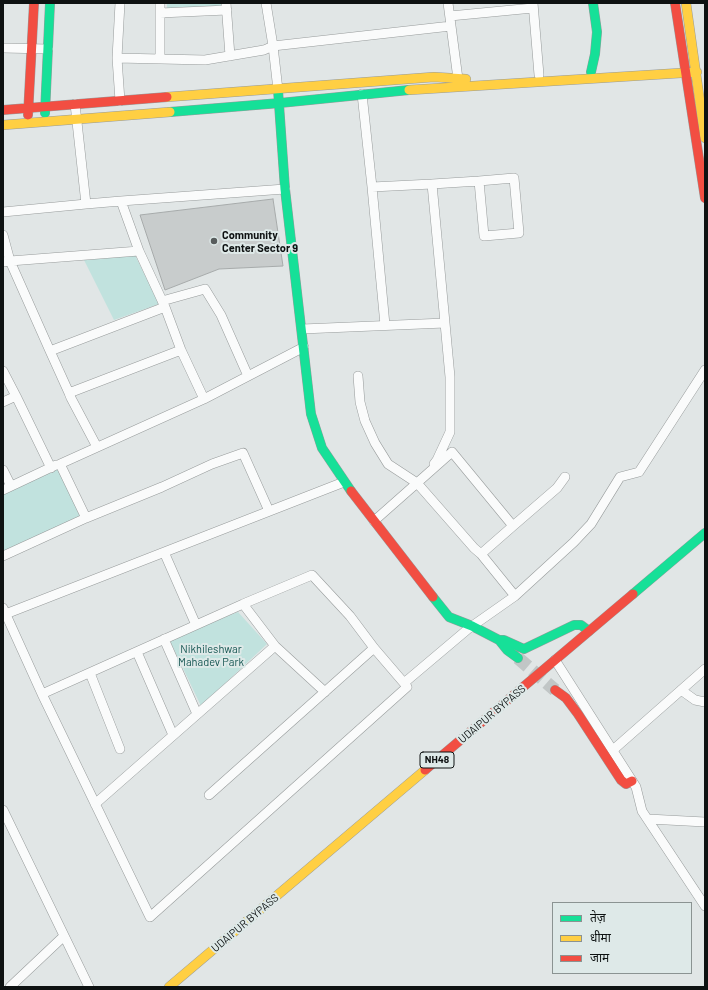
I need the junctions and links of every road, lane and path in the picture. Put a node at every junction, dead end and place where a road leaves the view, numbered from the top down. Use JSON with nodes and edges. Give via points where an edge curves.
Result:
{"nodes":[{"id":1,"x":34,"y":3,"type":"edge"},
{"id":2,"x":50,"y":3,"type":"edge"},
{"id":3,"x":120,"y":3,"type":"edge"},
{"id":4,"x":160,"y":3,"type":"edge"},
{"id":5,"x":266,"y":3,"type":"edge"},
{"id":6,"x":448,"y":3,"type":"edge"},
{"id":7,"x":593,"y":3,"type":"edge"},
{"id":8,"x":675,"y":3,"type":"edge"},
{"id":9,"x":686,"y":3,"type":"edge"},
{"id":10,"x":226,"y":6,"type":"edge"},
{"id":11,"x":533,"y":6,"type":"edge"},
{"id":12,"x":160,"y":13,"type":"junction"},
{"id":13,"x":450,"y":21,"type":"junction"},
{"id":14,"x":273,"y":46,"type":"junction"},
{"id":15,"x":3,"y":48,"type":"edge"},
{"id":16,"x":32,"y":48,"type":"junction"},
{"id":17,"x":48,"y":49,"type":"junction"},
{"id":18,"x":230,"y":56,"type":"junction"},
{"id":19,"x":117,"y":58,"type":"junction"},
{"id":20,"x":160,"y":59,"type":"junction"},
{"id":21,"x":685,"y":68,"type":"junction"},
{"id":22,"x":696,"y":68,"type":"junction"},
{"id":23,"x":591,"y":72,"type":"junction"},
{"id":24,"x":539,"y":75,"type":"junction"},
{"id":25,"x":458,"y":79,"type":"junction"},
{"id":26,"x":278,"y":90,"type":"junction"},
{"id":27,"x":362,"y":94,"type":"junction"},
{"id":28,"x":120,"y":101,"type":"junction"},
{"id":29,"x":280,"y":103,"type":"junction"},
{"id":30,"x":75,"y":104,"type":"junction"},
{"id":31,"x":45,"y":106,"type":"junction"},
{"id":32,"x":28,"y":107,"type":"junction"},
{"id":33,"x":3,"y":110,"type":"edge"},
{"id":34,"x":76,"y":119,"type":"junction"},
{"id":35,"x":45,"y":121,"type":"junction"},
{"id":36,"x":28,"y":122,"type":"junction"},
{"id":37,"x":3,"y":125,"type":"edge"},
{"id":38,"x":705,"y":138,"type":"edge"},
{"id":39,"x":479,"y":182,"type":"junction"},
{"id":40,"x":432,"y":184,"type":"junction"},
{"id":41,"x":372,"y":187,"type":"junction"},
{"id":42,"x":285,"y":189,"type":"junction"},
{"id":43,"x":705,"y":198,"type":"edge"},
{"id":44,"x":121,"y":201,"type":"junction"},
{"id":45,"x":86,"y":204,"type":"junction"},
{"id":46,"x":3,"y":212,"type":"edge"},
{"id":47,"x":3,"y":235,"type":"edge"},
{"id":48,"x":139,"y":251,"type":"junction"},
{"id":49,"x":7,"y":261,"type":"edge"},
{"id":50,"x":163,"y":304,"type":"junction"},
{"id":51,"x":445,"y":323,"type":"junction"},
{"id":52,"x":385,"y":325,"type":"junction"},
{"id":53,"x":302,"y":329,"type":"junction"},
{"id":54,"x":304,"y":347,"type":"junction"},
{"id":55,"x":181,"y":350,"type":"junction"},
{"id":56,"x":50,"y":351,"type":"junction"},
{"id":57,"x":705,"y":370,"type":"edge"},
{"id":58,"x":3,"y":371,"type":"edge"},
{"id":59,"x":248,"y":376,"type":"junction"},
{"id":60,"x":358,"y":376,"type":"dead end"},
{"id":61,"x":69,"y":393,"type":"junction"},
{"id":62,"x":16,"y":396,"type":"junction"},
{"id":63,"x":204,"y":399,"type":"junction"},
{"id":64,"x":3,"y":402,"type":"edge"},
{"id":65,"x":97,"y":447,"type":"junction"},
{"id":66,"x":56,"y":466,"type":"junction"},
{"id":67,"x":3,"y":470,"type":"edge"},
{"id":68,"x":565,"y":477,"type":"dead end"},
{"id":69,"x":344,"y":482,"type":"junction"},
{"id":70,"x":417,"y":483,"type":"junction"},
{"id":71,"x":7,"y":488,"type":"edge"},
{"id":72,"x":269,"y":511,"type":"junction"},
{"id":73,"x":86,"y":518,"type":"junction"},
{"id":74,"x":374,"y":521,"type":"junction"},
{"id":75,"x":514,"y":526,"type":"junction"},
{"id":76,"x":705,"y":533,"type":"edge"},
{"id":77,"x":164,"y":552,"type":"junction"},
{"id":78,"x":481,"y":554,"type":"junction"},
{"id":79,"x":3,"y":556,"type":"edge"},
{"id":80,"x":515,"y":596,"type":"junction"},
{"id":81,"x":243,"y":604,"type":"junction"},
{"id":82,"x":4,"y":612,"type":"edge"},
{"id":83,"x":196,"y":625,"type":"junction"},
{"id":84,"x":472,"y":626,"type":"junction"},
{"id":85,"x":589,"y":631,"type":"junction"},
{"id":86,"x":164,"y":640,"type":"junction"},
{"id":87,"x":499,"y":640,"type":"junction"},
{"id":88,"x":276,"y":646,"type":"junction"},
{"id":89,"x":374,"y":648,"type":"junction"},
{"id":90,"x":137,"y":652,"type":"junction"},
{"id":91,"x":518,"y":658,"type":"tunnel mouth"},
{"id":92,"x":555,"y":660,"type":"junction"},
{"id":93,"x":705,"y":669,"type":"edge"},
{"id":94,"x":90,"y":673,"type":"junction"},
{"id":95,"x":404,"y":683,"type":"junction"},
{"id":96,"x":555,"y":690,"type":"tunnel mouth"},
{"id":97,"x":681,"y":690,"type":"junction"},
{"id":98,"x":325,"y":692,"type":"junction"},
{"id":99,"x":42,"y":694,"type":"junction"},
{"id":100,"x":705,"y":702,"type":"edge"},
{"id":101,"x":197,"y":714,"type":"junction"},
{"id":102,"x":173,"y":735,"type":"junction"},
{"id":103,"x":120,"y":749,"type":"dead end"},
{"id":104,"x":613,"y":750,"type":"junction"},
{"id":105,"x":632,"y":781,"type":"junction"},
{"id":106,"x":209,"y":795,"type":"dead end"},
{"id":107,"x":95,"y":804,"type":"junction"},
{"id":108,"x":3,"y":810,"type":"edge"},
{"id":109,"x":648,"y":819,"type":"junction"},
{"id":110,"x":705,"y":822,"type":"edge"},
{"id":111,"x":705,"y":906,"type":"edge"},
{"id":112,"x":64,"y":936,"type":"junction"},
{"id":113,"x":10,"y":987,"type":"edge"},
{"id":114,"x":89,"y":987,"type":"edge"},
{"id":115,"x":169,"y":987,"type":"edge"}],
"edges":[{"from":1,"to":16,"type":"main road"},
{"from":2,"to":17,"type":"main road"},
{"from":3,"to":19,"type":"street"},
{"from":4,"to":12,"type":"street"},
{"from":5,"to":14,"type":"street"},
{"from":6,"to":13,"type":"street"},
{"from":7,"to":23,"type":"main road","via":[[597,32]]},
{"from":8,"to":21,"type":"main road"},
{"from":9,"to":22,"type":"main road"},
{"from":10,"to":12,"type":"street"},
{"from":10,"to":18,"type":"street"},
{"from":11,"to":13,"type":"street"},
{"from":11,"to":24,"type":"street"},
{"from":12,"to":20,"type":"street"},
{"from":13,"to":14,"type":"street"},
{"from":13,"to":25,"type":"street"},
{"from":14,"to":18,"type":"street"},
{"from":14,"to":26,"type":"street"},
{"from":15,"to":16,"type":"street"},
{"from":16,"to":17,"type":"street"},
{"from":16,"to":32,"type":"main road"},
{"from":17,"to":31,"type":"main road"},
{"from":18,"to":20,"type":"street","via":[[205,60]]},
{"from":19,"to":20,"type":"street"},
{"from":19,"to":28,"type":"street"},
{"from":21,"to":22,"type":"main road"},
{"from":21,"to":23,"type":"main road"},
{"from":21,"to":27,"type":"main road"},
{"from":21,"to":43,"type":"main road"},
{"from":22,"to":38,"type":"main road"},
{"from":23,"to":24,"type":"main road"},
{"from":24,"to":25,"type":"main road"},
{"from":25,"to":26,"type":"main road","via":[[434,77]]},
{"from":26,"to":28,"type":"main road"},
{"from":26,"to":29,"type":"main road"},
{"from":27,"to":29,"type":"main road"},
{"from":27,"to":41,"type":"street"},
{"from":28,"to":30,"type":"main road"},
{"from":29,"to":34,"type":"main road"},
{"from":29,"to":42,"type":"main road"},
{"from":30,"to":31,"type":"main road"},
{"from":30,"to":34,"type":"street"},
{"from":31,"to":32,"type":"main road"},
{"from":31,"to":35,"type":"main road"},
{"from":32,"to":33,"type":"main road"},
{"from":32,"to":36,"type":"main road"},
{"from":34,"to":35,"type":"main road"},
{"from":34,"to":45,"type":"street"},
{"from":35,"to":36,"type":"main road"},
{"from":36,"to":37,"type":"main road"},
{"from":39,"to":39,"type":"street","via":[[484,236],[519,233],[514,178]]},
{"from":39,"to":40,"type":"street"},
{"from":40,"to":41,"type":"street"},
{"from":40,"to":51,"type":"street"},
{"from":41,"to":52,"type":"street"},
{"from":42,"to":44,"type":"street"},
{"from":42,"to":53,"type":"main road"},
{"from":44,"to":45,"type":"street"},
{"from":44,"to":48,"type":"street"},
{"from":45,"to":46,"type":"street"},
{"from":47,"to":49,"type":"street"},
{"from":48,"to":49,"type":"street"},
{"from":48,"to":50,"type":"street"},
{"from":49,"to":56,"type":"street"},
{"from":50,"to":55,"type":"street"},
{"from":50,"to":56,"type":"street"},
{"from":50,"to":59,"type":"street","via":[[205,289],[221,315]]},
{"from":51,"to":52,"type":"street"},
{"from":51,"to":70,"type":"street","via":[[450,377],[450,432],[437,460]]},
{"from":52,"to":53,"type":"street"},
{"from":53,"to":54,"type":"main road"},
{"from":54,"to":59,"type":"street"},
{"from":54,"to":69,"type":"main road","via":[[313,421],[322,448]]},
{"from":55,"to":61,"type":"street"},
{"from":55,"to":63,"type":"street"},
{"from":56,"to":61,"type":"street"},
{"from":57,"to":80,"type":"street","via":[[639,472],[620,477],[591,524]]},
{"from":58,"to":62,"type":"street"},
{"from":59,"to":63,"type":"street"},
{"from":60,"to":70,"type":"street","via":[[360,402],[375,443],[388,464]]},
{"from":61,"to":65,"type":"street"},
{"from":62,"to":64,"type":"street"},
{"from":62,"to":66,"type":"street"},
{"from":63,"to":65,"type":"street"},
{"from":65,"to":66,"type":"street"},
{"from":66,"to":71,"type":"street"},
{"from":66,"to":73,"type":"street"},
{"from":67,"to":71,"type":"street"},
{"from":68,"to":75,"type":"street","via":[[557,488]]},
{"from":69,"to":72,"type":"street"},
{"from":69,"to":74,"type":"main road"},
{"from":70,"to":74,"type":"street"},
{"from":70,"to":75,"type":"street","via":[[452,452]]},
{"from":70,"to":78,"type":"street"},
{"from":72,"to":73,"type":"street","via":[[243,453]]},
{"from":72,"to":77,"type":"street"},
{"from":73,"to":79,"type":"street"},
{"from":74,"to":84,"type":"main road","via":[[449,617]]},
{"from":75,"to":78,"type":"street"},
{"from":76,"to":85,"type":"main road","name":"UDAIPUR BYPASS","number":"NH48"},
{"from":77,"to":82,"type":"street"},
{"from":77,"to":83,"type":"street"},
{"from":78,"to":80,"type":"street"},
{"from":80,"to":84,"type":"street"},
{"from":81,"to":83,"type":"street"},
{"from":81,"to":88,"type":"street"},
{"from":81,"to":89,"type":"street","via":[[312,575],[350,616]]},
{"from":82,"to":99,"type":"street"},
{"from":83,"to":86,"type":"street"},
{"from":84,"to":87,"type":"main road"},
{"from":84,"to":95,"type":"street"},
{"from":85,"to":87,"type":"main road","via":[[581,625],[574,625],[524,649]]},
{"from":85,"to":92,"type":"main road","name":"UDAIPUR BYPASS","number":"NH48"},
{"from":86,"to":90,"type":"street"},
{"from":86,"to":101,"type":"street"},
{"from":87,"to":91,"type":"main road"},
{"from":88,"to":98,"type":"street"},
{"from":88,"to":101,"type":"street"},
{"from":89,"to":95,"type":"street"},
{"from":89,"to":98,"type":"street"},
{"from":90,"to":94,"type":"street"},
{"from":90,"to":102,"type":"street"},
{"from":92,"to":104,"type":"street"},
{"from":92,"to":115,"type":"main road","name":"UDAIPUR BYPASS","number":"NH48"},
{"from":93,"to":97,"type":"street"},
{"from":94,"to":99,"type":"street"},
{"from":94,"to":103,"type":"street"},
{"from":95,"to":107,"type":"street","via":[[407,686],[150,917]]},
{"from":96,"to":105,"type":"main road","via":[[566,698],[578,714],[621,780],[626,784]]},
{"from":97,"to":100,"type":"street","via":[[695,700]]},
{"from":97,"to":104,"type":"street"},
{"from":98,"to":106,"type":"street"},
{"from":99,"to":107,"type":"street"},
{"from":101,"to":102,"type":"street"},
{"from":102,"to":107,"type":"street"},
{"from":104,"to":105,"type":"street"},
{"from":105,"to":109,"type":"street","via":[[642,811]]},
{"from":108,"to":112,"type":"street"},
{"from":109,"to":110,"type":"street"},
{"from":109,"to":111,"type":"street"},
{"from":112,"to":113,"type":"street"},
{"from":112,"to":114,"type":"street"}]}
